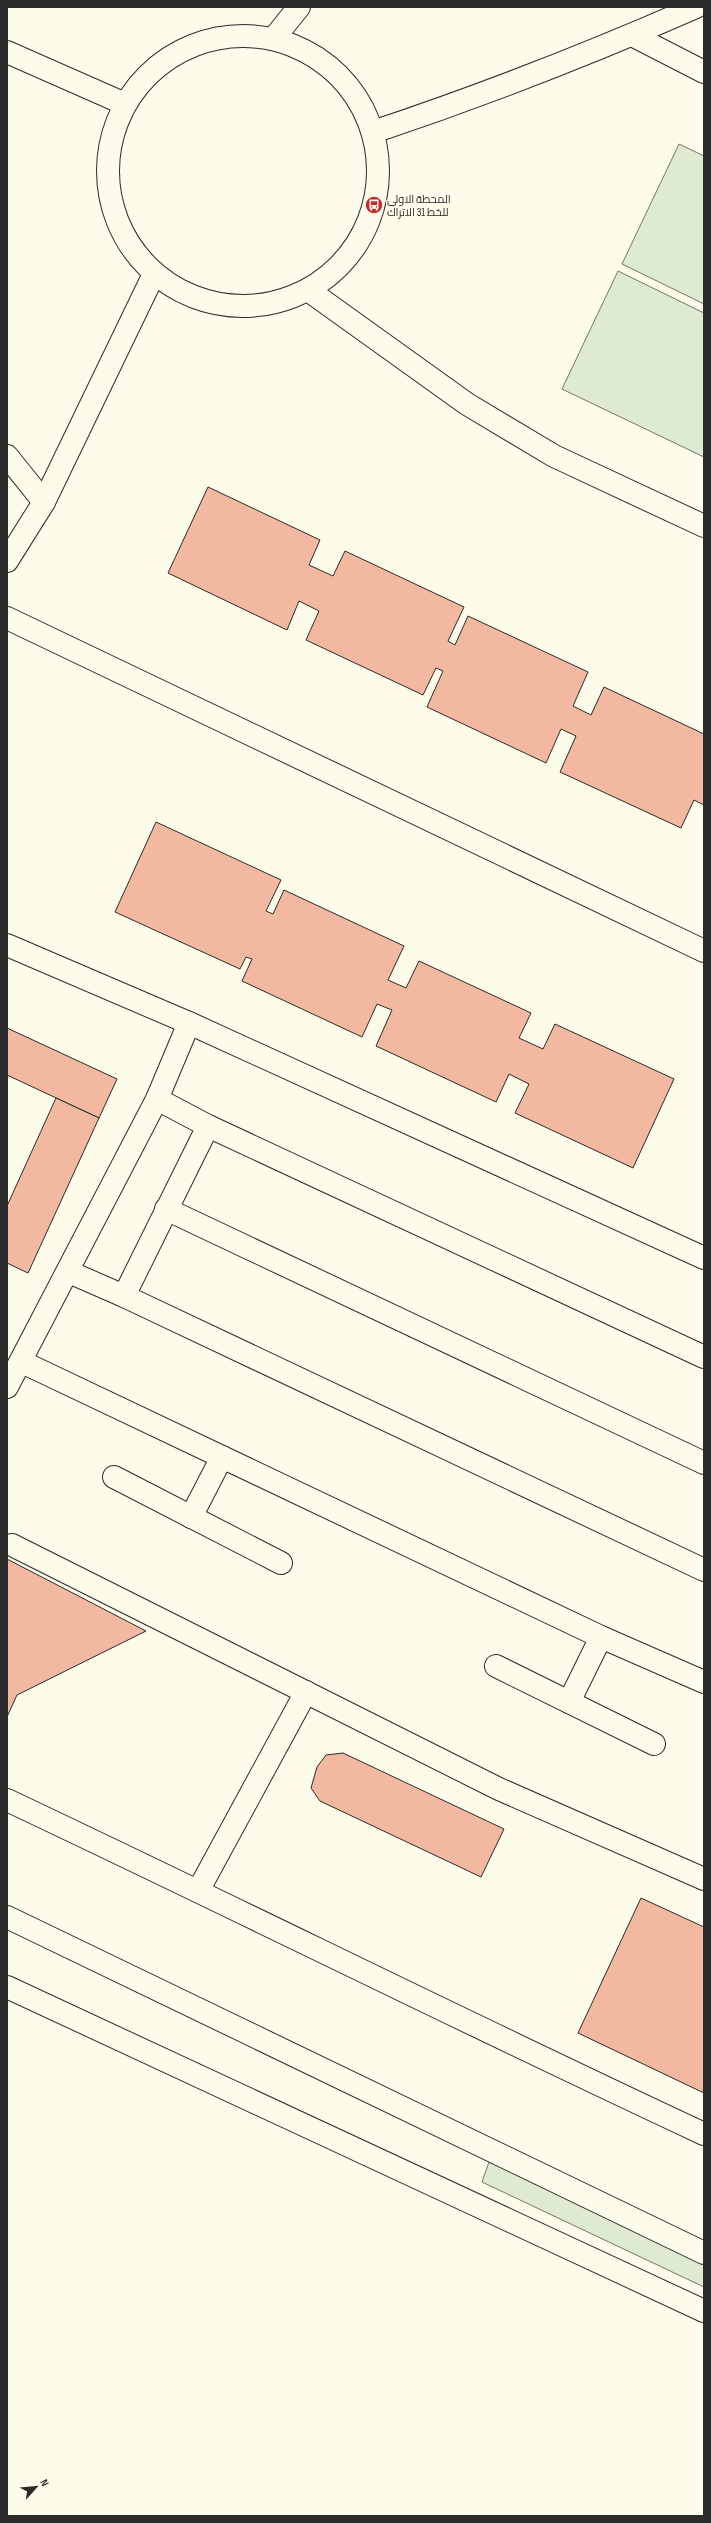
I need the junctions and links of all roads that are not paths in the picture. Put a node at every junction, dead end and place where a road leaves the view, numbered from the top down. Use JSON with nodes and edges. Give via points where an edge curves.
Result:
{"nodes":[{"id":1,"x":299,"y":7,"type":"edge"},
{"id":2,"x":696,"y":7,"type":"edge"},
{"id":3,"x":632,"y":35,"type":"junction"},
{"id":4,"x":274,"y":38,"type":"junction"},
{"id":5,"x":7,"y":52,"type":"edge"},
{"id":6,"x":704,"y":72,"type":"edge"},
{"id":7,"x":124,"y":104,"type":"junction"},
{"id":8,"x":373,"y":132,"type":"junction"},
{"id":9,"x":154,"y":274,"type":"junction"},
{"id":10,"x":308,"y":290,"type":"junction"},
{"id":11,"x":7,"y":456,"type":"edge"},
{"id":12,"x":44,"y":502,"type":"junction"},
{"id":13,"x":704,"y":526,"type":"edge"},
{"id":14,"x":7,"y":561,"type":"edge"},
{"id":15,"x":7,"y":618,"type":"edge"},
{"id":16,"x":7,"y":945,"type":"edge"},
{"id":17,"x":704,"y":951,"type":"edge"},
{"id":18,"x":189,"y":1023,"type":"junction"},
{"id":19,"x":157,"y":1099,"type":"junction"},
{"id":20,"x":208,"y":1126,"type":"junction"},
{"id":21,"x":166,"y":1208,"type":"junction"},
{"id":22,"x":704,"y":1258,"type":"edge"},
{"id":23,"x":69,"y":1272,"type":"junction"},
{"id":24,"x":124,"y":1296,"type":"junction"},
{"id":25,"x":704,"y":1357,"type":"edge"},
{"id":26,"x":22,"y":1362,"type":"junction"},
{"id":27,"x":7,"y":1387,"type":"edge"},
{"id":28,"x":222,"y":1457,"type":"junction"},
{"id":29,"x":704,"y":1463,"type":"edge"},
{"id":30,"x":114,"y":1476,"type":"dead end"},
{"id":31,"x":191,"y":1517,"type":"junction"},
{"id":32,"x":12,"y":1545,"type":"dead end"},
{"id":33,"x":281,"y":1563,"type":"dead end"},
{"id":34,"x":704,"y":1570,"type":"edge"},
{"id":35,"x":601,"y":1637,"type":"junction"},
{"id":36,"x":496,"y":1666,"type":"dead end"},
{"id":37,"x":704,"y":1682,"type":"edge"},
{"id":38,"x":306,"y":1692,"type":"junction"},
{"id":39,"x":569,"y":1702,"type":"junction"},
{"id":40,"x":654,"y":1744,"type":"dead end"},
{"id":41,"x":7,"y":1800,"type":"edge"},
{"id":42,"x":704,"y":1879,"type":"edge"},
{"id":43,"x":198,"y":1891,"type":"junction"},
{"id":44,"x":7,"y":1917,"type":"edge"},
{"id":45,"x":7,"y":1987,"type":"edge"},
{"id":46,"x":704,"y":2134,"type":"edge"},
{"id":47,"x":704,"y":2253,"type":"edge"},
{"id":48,"x":704,"y":2311,"type":"edge"}],
"edges":[{"from":1,"to":4,"type":"main road"},
{"from":2,"to":3,"type":"main road"},
{"from":3,"to":6,"type":"main road"},
{"from":3,"to":8,"type":"main road","via":[[464,102]]},
{"from":4,"to":7,"type":"main road","via":[[239,35],[205,40],[173,54],[146,76]]},
{"from":4,"to":8,"type":"main road","via":[[317,57],[352,90]]},
{"from":5,"to":7,"type":"main road"},
{"from":7,"to":9,"type":"main road","via":[[112,133],[107,163],[109,194],[118,224],[133,251]]},
{"from":8,"to":10,"type":"main road","via":[[379,169],[374,205],[356,246],[337,269]]},
{"from":9,"to":10,"type":"main road","via":[[177,290],[202,300],[228,306],[269,304]]},
{"from":9,"to":12,"type":"main road"},
{"from":10,"to":13,"type":"main road","via":[[487,416],[554,456]]},
{"from":11,"to":12,"type":"main road"},
{"from":12,"to":14,"type":"main road"},
{"from":15,"to":17,"type":"main road"},
{"from":16,"to":18,"type":"main road"},
{"from":18,"to":19,"type":"main road"},
{"from":18,"to":22,"type":"main road"},
{"from":19,"to":20,"type":"main road"},
{"from":19,"to":23,"type":"main road"},
{"from":20,"to":21,"type":"main road"},
{"from":20,"to":25,"type":"main road"},
{"from":21,"to":24,"type":"main road"},
{"from":21,"to":29,"type":"main road"},
{"from":23,"to":24,"type":"main road"},
{"from":23,"to":26,"type":"main road"},
{"from":24,"to":34,"type":"main road"},
{"from":26,"to":27,"type":"main road"},
{"from":26,"to":28,"type":"main road"},
{"from":28,"to":31,"type":"main road"},
{"from":28,"to":35,"type":"main road"},
{"from":30,"to":31,"type":"main road"},
{"from":31,"to":33,"type":"main road"},
{"from":32,"to":38,"type":"main road"},
{"from":35,"to":37,"type":"main road"},
{"from":35,"to":39,"type":"main road"},
{"from":36,"to":39,"type":"main road"},
{"from":38,"to":42,"type":"main road","via":[[499,1789]]},
{"from":38,"to":43,"type":"main road"},
{"from":39,"to":40,"type":"main road"},
{"from":41,"to":43,"type":"main road"},
{"from":43,"to":46,"type":"main road","via":[[517,2047]]},
{"from":44,"to":47,"type":"main road"},
{"from":45,"to":48,"type":"main road"}]}
